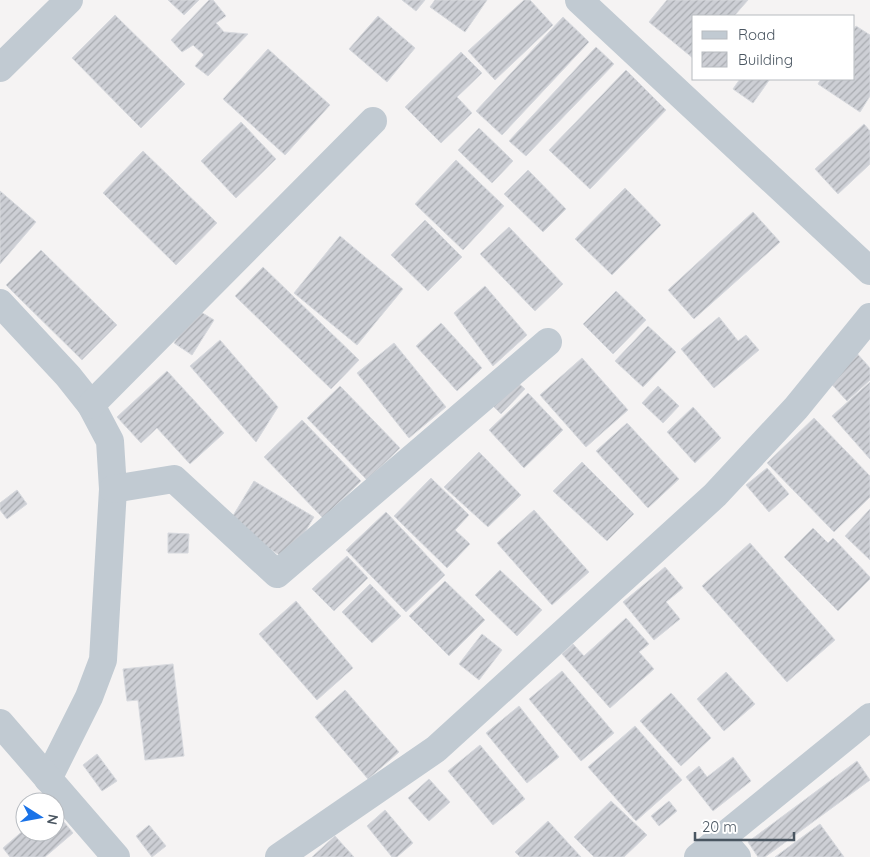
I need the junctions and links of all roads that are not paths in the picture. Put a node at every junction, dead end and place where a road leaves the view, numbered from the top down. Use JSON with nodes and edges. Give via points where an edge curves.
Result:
{"nodes":[{"id":1,"x":69,"y":0,"type":"edge"},
{"id":2,"x":595,"y":5,"type":"edge"},
{"id":3,"x":0,"y":68,"type":"edge"},
{"id":4,"x":373,"y":122,"type":"dead end"},
{"id":5,"x":870,"y":271,"type":"edge"},
{"id":6,"x":0,"y":303,"type":"edge"},
{"id":7,"x":870,"y":317,"type":"edge"},
{"id":8,"x":548,"y":342,"type":"dead end"},
{"id":9,"x":92,"y":405,"type":"junction"},
{"id":10,"x":113,"y":490,"type":"junction"},
{"id":11,"x":870,"y":717,"type":"edge"},
{"id":12,"x":0,"y":722,"type":"edge"},
{"id":13,"x":48,"y":778,"type":"junction"},
{"id":14,"x":729,"y":848,"type":"edge"},
{"id":15,"x":116,"y":857,"type":"edge"},
{"id":16,"x":278,"y":857,"type":"edge"},
{"id":17,"x":698,"y":857,"type":"edge"}],
"edges":[{"from":1,"to":3,"type":"street"},
{"from":2,"to":5,"type":"street"},
{"from":4,"to":9,"type":"street"},
{"from":6,"to":9,"type":"street"},
{"from":7,"to":16,"type":"street","via":[[796,408],[700,508],[436,749]]},
{"from":8,"to":10,"type":"street","via":[[277,574],[174,479]]},
{"from":9,"to":10,"type":"street","via":[[110,441]]},
{"from":10,"to":13,"type":"street","via":[[103,660],[89,697]]},
{"from":11,"to":14,"type":"street"},
{"from":12,"to":13,"type":"street"},
{"from":13,"to":15,"type":"street"},
{"from":14,"to":17,"type":"street"}]}
